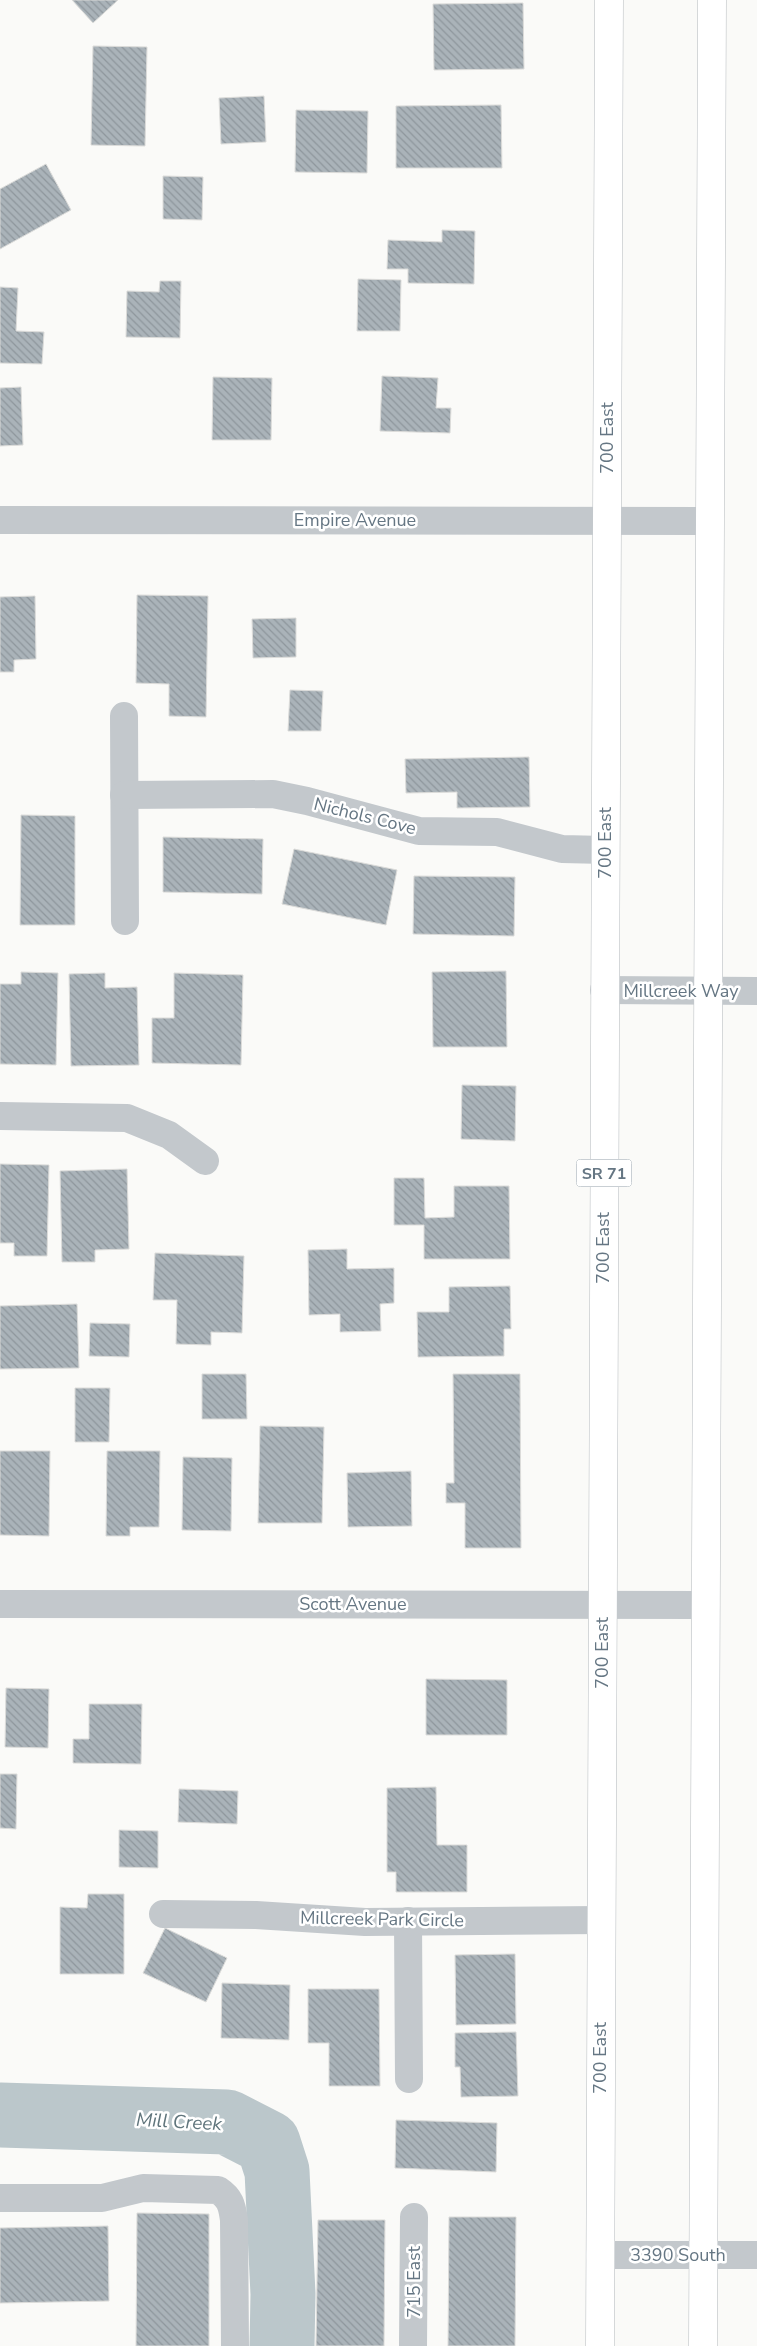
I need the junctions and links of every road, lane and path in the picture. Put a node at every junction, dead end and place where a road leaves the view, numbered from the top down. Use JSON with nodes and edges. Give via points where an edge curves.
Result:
{"nodes":[{"id":1,"x":609,"y":0,"type":"edge"},
{"id":2,"x":712,"y":0,"type":"edge"},
{"id":3,"x":0,"y":520,"type":"edge"},
{"id":4,"x":606,"y":520,"type":"junction"},
{"id":5,"x":710,"y":520,"type":"junction"},
{"id":6,"x":124,"y":716,"type":"dead end"},
{"id":7,"x":124,"y":795,"type":"junction"},
{"id":8,"x":605,"y":850,"type":"junction"},
{"id":9,"x":125,"y":921,"type":"dead end"},
{"id":10,"x":604,"y":990,"type":"junction"},
{"id":11,"x":709,"y":991,"type":"junction"},
{"id":12,"x":757,"y":991,"type":"edge"},
{"id":13,"x":0,"y":1116,"type":"edge"},
{"id":14,"x":205,"y":1161,"type":"dead end"},
{"id":15,"x":0,"y":1604,"type":"edge"},
{"id":16,"x":602,"y":1605,"type":"junction"},
{"id":17,"x":706,"y":1605,"type":"junction"},
{"id":18,"x":164,"y":1914,"type":"dead end"},
{"id":19,"x":600,"y":1920,"type":"junction"},
{"id":20,"x":408,"y":1921,"type":"junction"},
{"id":21,"x":409,"y":2079,"type":"dead end"},
{"id":22,"x":0,"y":2198,"type":"edge"},
{"id":23,"x":414,"y":2217,"type":"dead end"},
{"id":24,"x":600,"y":2255,"type":"junction"},
{"id":25,"x":704,"y":2255,"type":"junction"},
{"id":26,"x":757,"y":2255,"type":"edge"},
{"id":27,"x":235,"y":2346,"type":"edge"},
{"id":28,"x":413,"y":2346,"type":"edge"},
{"id":29,"x":600,"y":2346,"type":"edge"},
{"id":30,"x":703,"y":2346,"type":"edge"}],
"edges":[{"from":1,"to":4,"type":"main road","name":"700 East","number":"SR 71"},
{"from":2,"to":5,"type":"main road"},
{"from":3,"to":4,"type":"street","name":"Empire Avenue"},
{"from":4,"to":5,"type":"street","name":"Empire Avenue"},
{"from":4,"to":8,"type":"main road","name":"700 East","number":"SR 71"},
{"from":5,"to":11,"type":"main road"},
{"from":6,"to":7,"type":"street"},
{"from":7,"to":8,"type":"street","name":"Nichols Cove","via":[[273,794],[419,831],[497,832],[562,849]]},
{"from":7,"to":9,"type":"street"},
{"from":8,"to":10,"type":"main road","name":"700 East","number":"SR 71"},
{"from":10,"to":11,"type":"street","name":"Millcreek Way"},
{"from":10,"to":16,"type":"main road","name":"700 East","number":"SR 71"},
{"from":11,"to":12,"type":"street","name":"Millcreek Way"},
{"from":11,"to":17,"type":"main road"},
{"from":13,"to":14,"type":"street","via":[[127,1118],[168,1135]]},
{"from":15,"to":16,"type":"street","name":"Scott Avenue"},
{"from":16,"to":17,"type":"street","name":"Scott Avenue"},
{"from":16,"to":19,"type":"main road","name":"700 East","number":"SR 71"},
{"from":17,"to":25,"type":"main road"},
{"from":18,"to":20,"type":"street","name":"Millcreek Park Circle"},
{"from":19,"to":20,"type":"street","name":"Millcreek Park Circle"},
{"from":19,"to":24,"type":"main road","name":"700 East","number":"SR 71"},
{"from":20,"to":21,"type":"street"},
{"from":22,"to":27,"type":"street","via":[[102,2198],[143,2188],[218,2190],[228,2196],[234,2220]]},
{"from":23,"to":28,"type":"street","name":"715 East"},
{"from":24,"to":25,"type":"street","name":"3390 South"},
{"from":24,"to":29,"type":"main road","name":"700 East","number":"SR 71"},
{"from":25,"to":26,"type":"street","name":"3390 South"},
{"from":25,"to":30,"type":"main road"}]}
